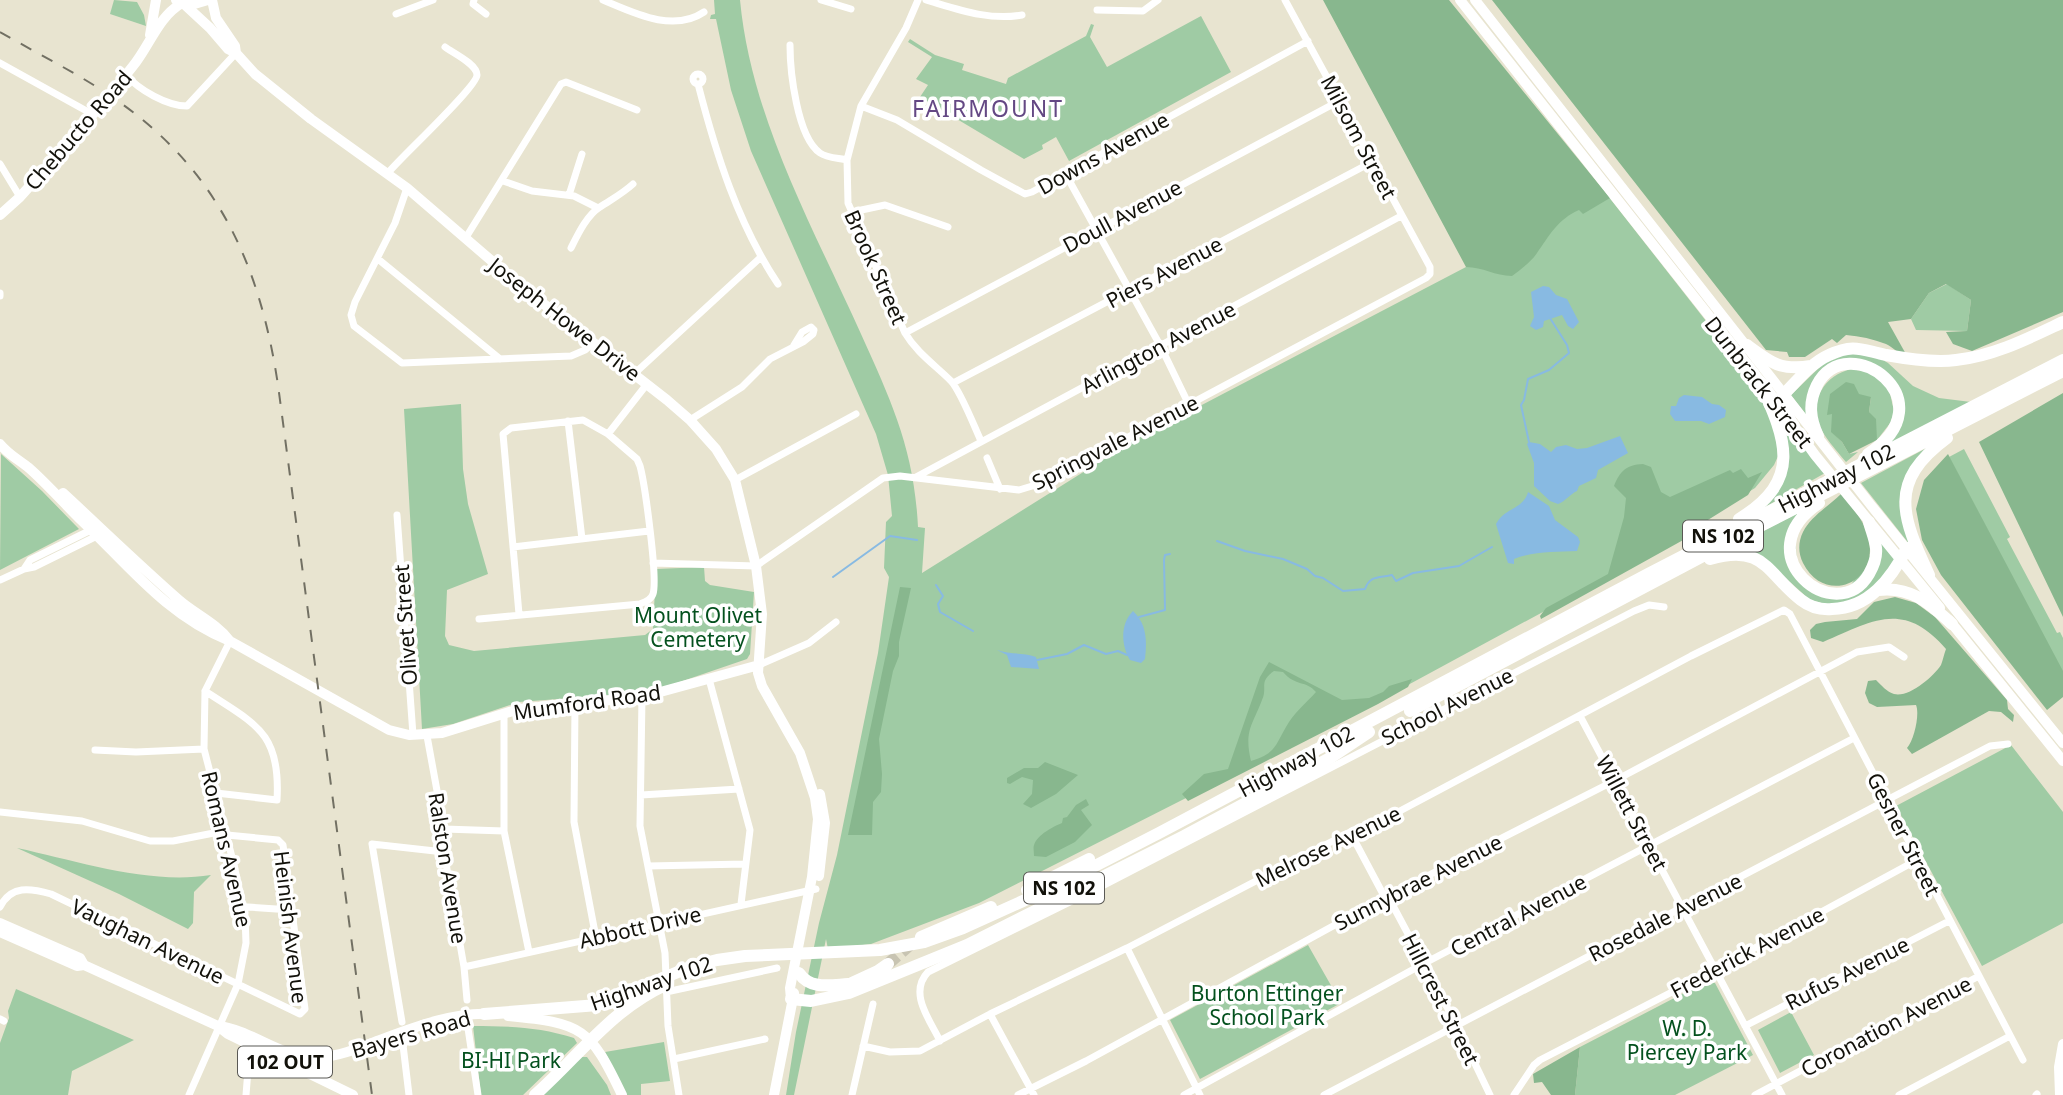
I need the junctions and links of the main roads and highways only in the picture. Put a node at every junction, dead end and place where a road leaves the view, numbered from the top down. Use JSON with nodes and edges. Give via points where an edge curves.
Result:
{"nodes":[{"id":1,"x":156,"y":0,"type":"edge"},
{"id":2,"x":210,"y":0,"type":"edge"},
{"id":3,"x":1460,"y":0,"type":"edge"},
{"id":4,"x":1475,"y":0,"type":"edge"},
{"id":5,"x":180,"y":2,"type":"edge"},
{"id":6,"x":149,"y":41,"type":"junction"},
{"id":7,"x":236,"y":53,"type":"junction"},
{"id":8,"x":0,"y":215,"type":"edge"},
{"id":9,"x":2063,"y":322,"type":"edge"},
{"id":10,"x":1747,"y":345,"type":"junction"},
{"id":11,"x":2063,"y":360,"type":"edge"},
{"id":12,"x":1811,"y":366,"type":"junction"},
{"id":13,"x":2063,"y":371,"type":"edge"},
{"id":14,"x":1761,"y":384,"type":"junction"},
{"id":15,"x":1784,"y":394,"type":"junction"},
{"id":16,"x":1791,"y":422,"type":"junction"},
{"id":17,"x":1818,"y":436,"type":"junction"},
{"id":18,"x":0,"y":444,"type":"edge"},
{"id":19,"x":1864,"y":474,"type":"junction"},
{"id":20,"x":1815,"y":488,"type":"junction"},
{"id":21,"x":1865,"y":516,"type":"junction"},
{"id":22,"x":1907,"y":548,"type":"junction"},
{"id":23,"x":1901,"y":561,"type":"junction"},
{"id":24,"x":1690,"y":565,"type":"junction"},
{"id":25,"x":1648,"y":574,"type":"junction"},
{"id":26,"x":1929,"y":575,"type":"junction"},
{"id":27,"x":1878,"y":590,"type":"junction"},
{"id":28,"x":1952,"y":624,"type":"junction"},
{"id":29,"x":759,"y":664,"type":"junction"},
{"id":30,"x":735,"y":671,"type":"junction"},
{"id":31,"x":762,"y":686,"type":"junction"},
{"id":32,"x":1369,"y":732,"type":"junction"},
{"id":33,"x":2063,"y":743,"type":"edge"},
{"id":34,"x":2063,"y":761,"type":"edge"},
{"id":35,"x":813,"y":890,"type":"junction"},
{"id":36,"x":0,"y":923,"type":"edge"},
{"id":37,"x":0,"y":932,"type":"edge"},
{"id":38,"x":895,"y":955,"type":"junction"},
{"id":39,"x":85,"y":965,"type":"junction"},
{"id":40,"x":799,"y":973,"type":"junction"},
{"id":41,"x":848,"y":984,"type":"junction"},
{"id":42,"x":661,"y":987,"type":"junction"},
{"id":43,"x":791,"y":999,"type":"junction"},
{"id":44,"x":484,"y":1014,"type":"junction"},
{"id":45,"x":218,"y":1026,"type":"junction"},
{"id":46,"x":2063,"y":1044,"type":"edge"},
{"id":47,"x":354,"y":1095,"type":"edge"},
{"id":48,"x":535,"y":1095,"type":"edge"},
{"id":49,"x":622,"y":1095,"type":"edge"},
{"id":50,"x":774,"y":1095,"type":"edge"},
{"id":51,"x":2060,"y":1095,"type":"edge"}],
"edges":[{"from":1,"to":6,"type":"main road","name":"Chebucto Road"},
{"from":2,"to":5,"type":"main road","via":[[194,5]]},
{"from":2,"to":7,"type":"main road","name":"Joseph Howe Drive"},
{"from":3,"to":14,"type":"main road","name":"Dunbrack Street"},
{"from":4,"to":10,"type":"main road","name":"Dunbrack Street"},
{"from":5,"to":6,"type":"main road","name":"Chebucto Road","via":[[164,16]]},
{"from":5,"to":7,"type":"main road","name":"Joseph Howe Drive"},
{"from":6,"to":8,"type":"main road","name":"Chebucto Road","via":[[126,75]]},
{"from":7,"to":29,"type":"main road","name":"Joseph Howe Drive","via":[[255,74],[407,188],[647,384],[716,449],[735,480],[756,566],[762,614]]},
{"from":9,"to":12,"type":"highway","via":[[1986,354],[1955,360],[1846,348]]},
{"from":10,"to":12,"type":"highway","via":[[1783,368]]},
{"from":10,"to":15,"type":"main road","name":"Dunbrack Street"},
{"from":11,"to":20,"type":"highway","name":"Highway 102","number":"NS 102"},
{"from":12,"to":15,"type":"highway"},
{"from":13,"to":19,"type":"highway","name":"Highway 102","number":"NS 102"},
{"from":13,"to":26,"type":"highway","via":[[1956,431],[1913,471],[1907,487],[1906,517]]},
{"from":14,"to":16,"type":"main road","name":"Dunbrack Street"},
{"from":14,"to":25,"type":"highway","via":[[1784,440],[1777,482],[1752,511]]},
{"from":15,"to":16,"type":"highway"},
{"from":15,"to":17,"type":"main road","name":"Dunbrack Street"},
{"from":16,"to":21,"type":"main road","name":"Dunbrack Street"},
{"from":17,"to":20,"type":"highway","via":[[1810,418],[1813,393],[1828,371],[1859,365],[1878,371],[1891,383],[1899,416],[1891,435]]},
{"from":17,"to":22,"type":"main road","name":"Dunbrack Street"},
{"from":18,"to":30,"type":"main road","name":"Mumford Road","via":[[30,462],[136,577],[185,618],[389,730],[427,736],[519,709],[642,697]]},
{"from":19,"to":21,"type":"highway","via":[[1798,522],[1789,544],[1790,558],[1815,589],[1851,591],[1864,582],[1877,549]]},
{"from":19,"to":24,"type":"highway","name":"Highway 102","number":"NS 102"},
{"from":20,"to":25,"type":"highway","name":"Highway 102","number":"NS 102"},
{"from":21,"to":23,"type":"main road","name":"Dunbrack Street"},
{"from":22,"to":23,"type":"highway"},
{"from":22,"to":26,"type":"main road","name":"Dunbrack Street"},
{"from":23,"to":27,"type":"highway"},
{"from":23,"to":28,"type":"main road","name":"Dunbrack Street"},
{"from":24,"to":27,"type":"highway","via":[[1721,555],[1746,555],[1767,565],[1803,602],[1822,610],[1862,604]]},
{"from":24,"to":32,"type":"highway","name":"Highway 102","number":"NS 102"},
{"from":25,"to":38,"type":"highway","name":"Highway 102","number":"NS 102","via":[[1291,763],[1018,895],[930,931]]},
{"from":26,"to":33,"type":"main road","name":"Dunbrack Street"},
{"from":27,"to":28,"type":"highway","via":[[1892,588],[1925,599]]},
{"from":28,"to":34,"type":"main road","name":"Dunbrack Street"},
{"from":29,"to":30,"type":"main road","name":"Mumford Road"},
{"from":29,"to":31,"type":"main road","name":"Joseph Howe Drive"},
{"from":29,"to":35,"type":"main road","name":"Joseph Howe Drive","via":[[803,745],[823,806],[824,838]]},
{"from":30,"to":31,"type":"main road"},
{"from":31,"to":35,"type":"main road","name":"Joseph Howe Drive","via":[[800,752],[815,798]]},
{"from":32,"to":38,"type":"highway","name":"Highway 102","number":"NS 102","via":[[965,936]]},
{"from":32,"to":43,"type":"highway","via":[[1184,836],[967,945],[849,993],[811,1001]]},
{"from":35,"to":40,"type":"main road","name":"Joseph Howe Drive"},
{"from":35,"to":43,"type":"main road","name":"Joseph Howe Drive"},
{"from":36,"to":39,"type":"main road","name":"Bayers Road","via":[[80,958]]},
{"from":37,"to":39,"type":"main road","name":"Bayers Road","via":[[77,966]]},
{"from":38,"to":41,"type":"highway","via":[[871,975]]},
{"from":38,"to":42,"type":"highway","name":"Highway 102","number":"NS 102","via":[[745,956],[690,967]]},
{"from":39,"to":45,"type":"main road","name":"Bayers Road"},
{"from":40,"to":41,"type":"highway","via":[[815,985]]},
{"from":40,"to":43,"type":"main road","name":"Joseph Howe Drive"},
{"from":41,"to":43,"type":"highway"},
{"from":42,"to":44,"type":"highway","name":"Highway 102","number":"NS 102","via":[[597,1005]]},
{"from":42,"to":48,"type":"highway","name":"Highway 102","number":"NS 102","via":[[598,1031]]},
{"from":43,"to":50,"type":"main road","name":"Joseph Howe Drive"},
{"from":44,"to":45,"type":"main road","name":"Bayers Road","via":[[406,1026],[327,1057],[298,1056],[231,1027]]},
{"from":44,"to":49,"type":"main road","name":"Bayers Road","via":[[550,1021],[584,1033],[601,1052]]},
{"from":45,"to":47,"type":"main road","name":"Bayers Road","number":"102 OUT"},
{"from":46,"to":51,"type":"main road"}]}
